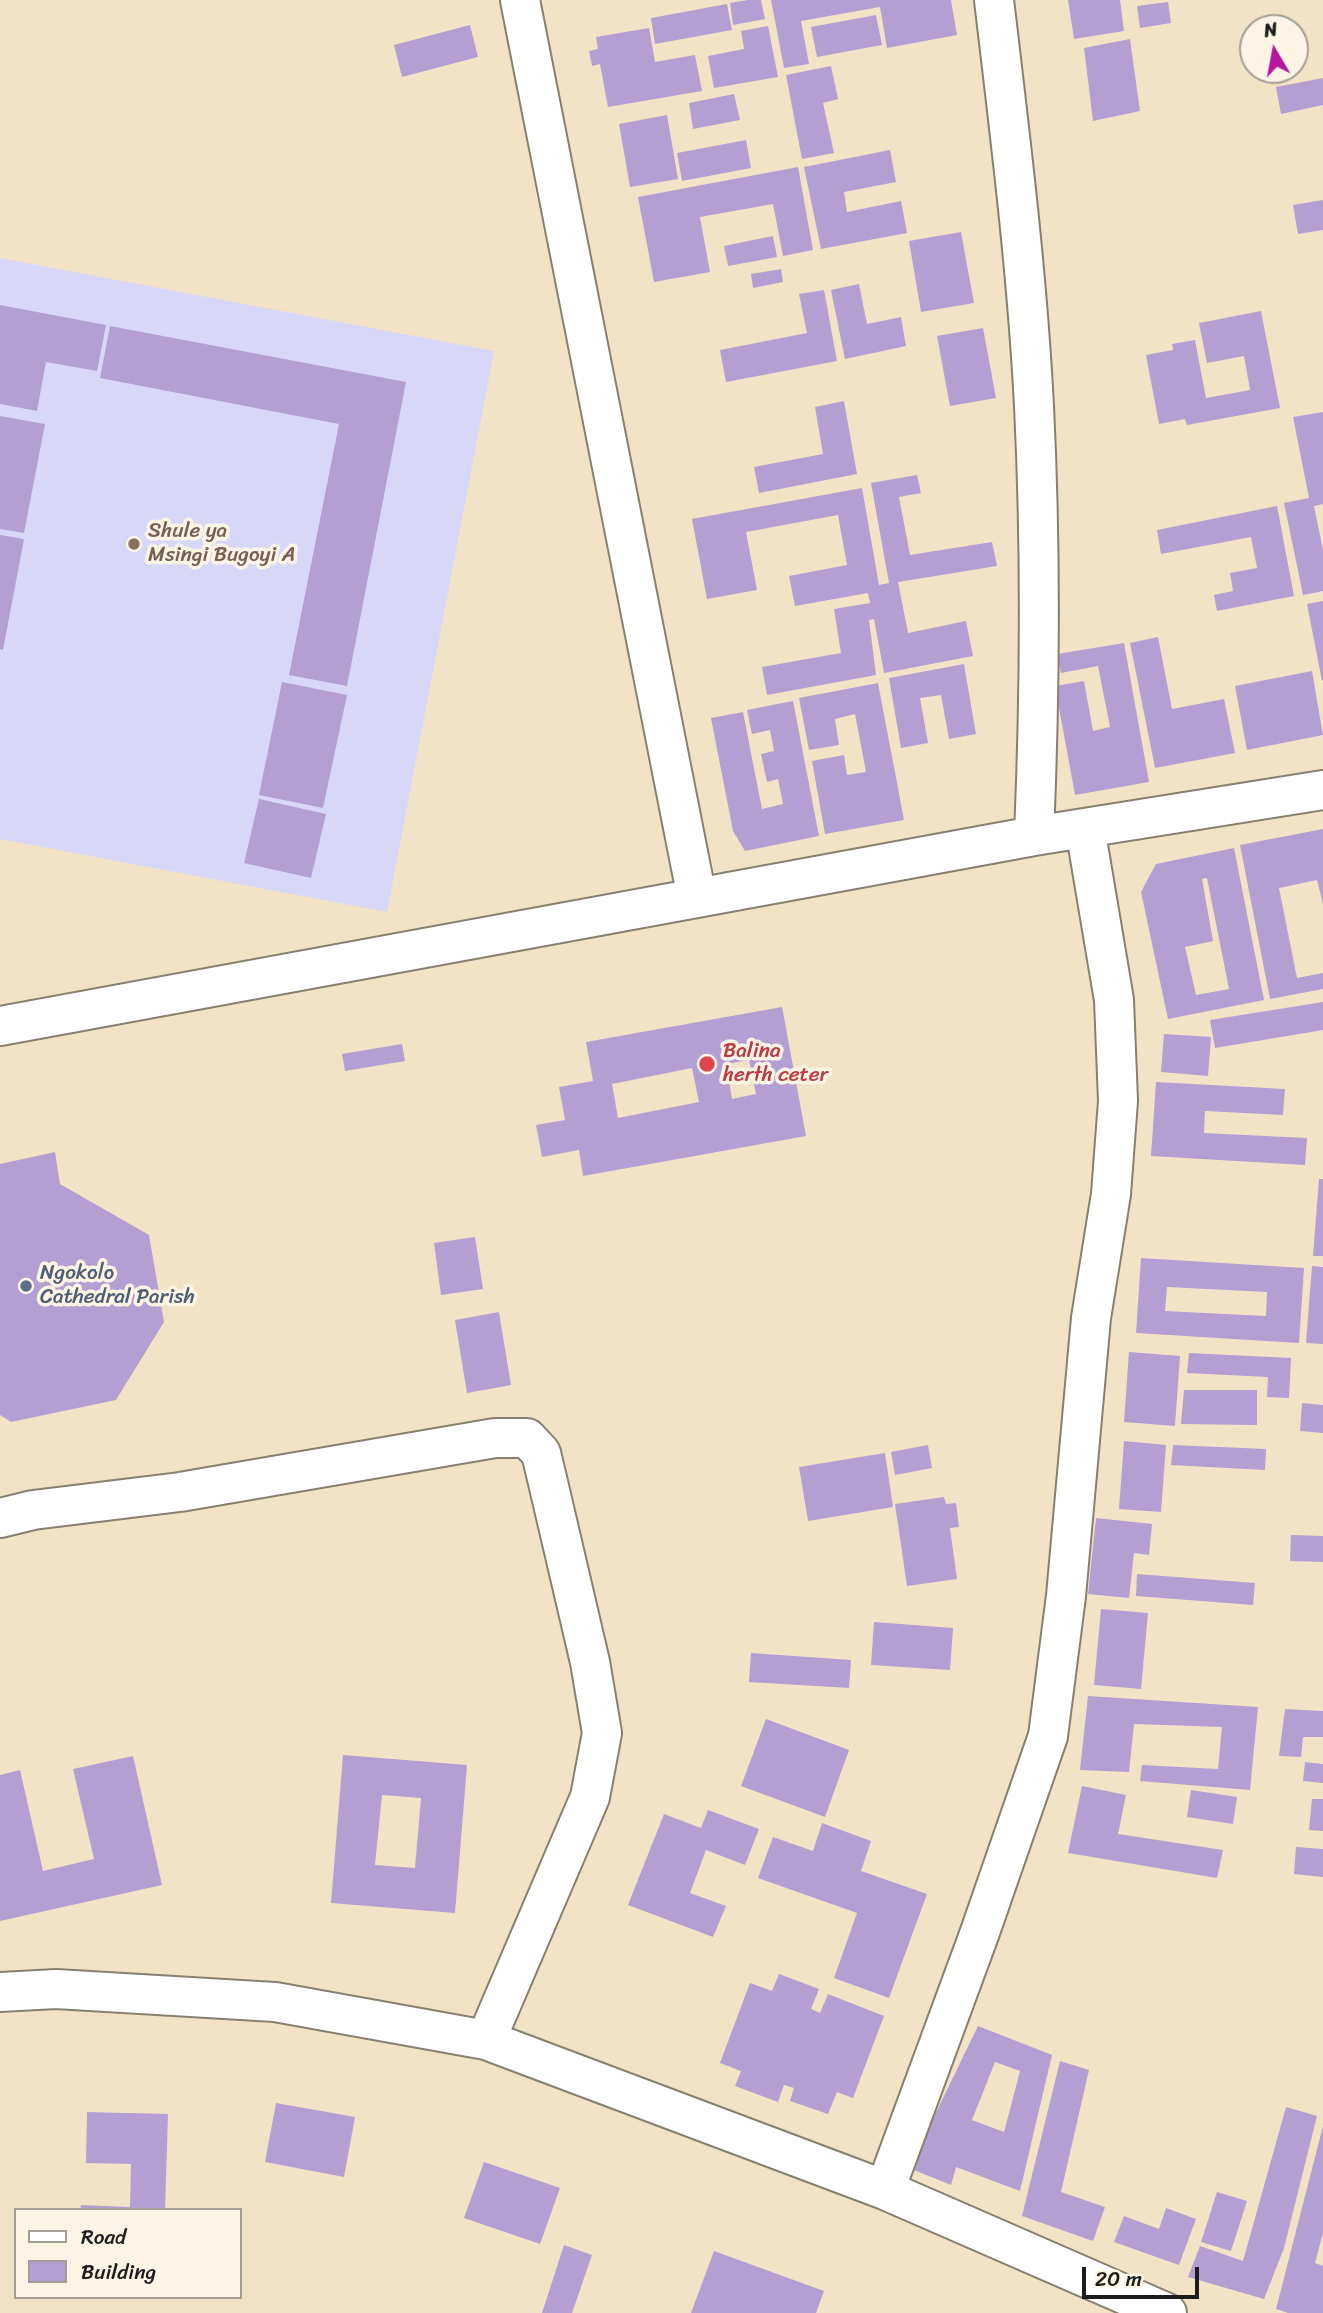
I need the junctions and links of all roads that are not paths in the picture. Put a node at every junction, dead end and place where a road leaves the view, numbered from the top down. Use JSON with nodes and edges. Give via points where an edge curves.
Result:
{"nodes":[{"id":1,"x":520,"y":0,"type":"edge"},
{"id":2,"x":994,"y":0,"type":"edge"},
{"id":3,"x":1323,"y":790,"type":"edge"},
{"id":4,"x":1085,"y":828,"type":"junction"},
{"id":5,"x":1034,"y":836,"type":"junction"},
{"id":6,"x":697,"y":898,"type":"junction"},
{"id":7,"x":0,"y":1026,"type":"edge"},
{"id":8,"x":0,"y":1518,"type":"edge"},
{"id":9,"x":0,"y":1992,"type":"edge"},
{"id":10,"x":486,"y":2040,"type":"junction"},
{"id":11,"x":885,"y":2190,"type":"junction"},
{"id":12,"x":1116,"y":2304,"type":"edge"},
{"id":13,"x":1167,"y":2313,"type":"edge"}],
"edges":[{"from":1,"to":6,"type":"street"},
{"from":2,"to":5,"type":"street","via":[[1022,240],[1034,406],[1039,713]]},
{"from":3,"to":4,"type":"street"},
{"from":4,"to":5,"type":"street"},
{"from":4,"to":11,"type":"street","via":[[1114,1000],[1118,1101],[1048,1736]]},
{"from":5,"to":6,"type":"street"},
{"from":6,"to":7,"type":"street"},
{"from":8,"to":10,"type":"street","via":[[495,1438],[527,1438],[541,1453],[602,1733],[590,1797]]},
{"from":9,"to":10,"type":"street","via":[[56,1989],[275,2002]]},
{"from":10,"to":11,"type":"street"},
{"from":11,"to":12,"type":"street"},
{"from":12,"to":13,"type":"street"}]}
